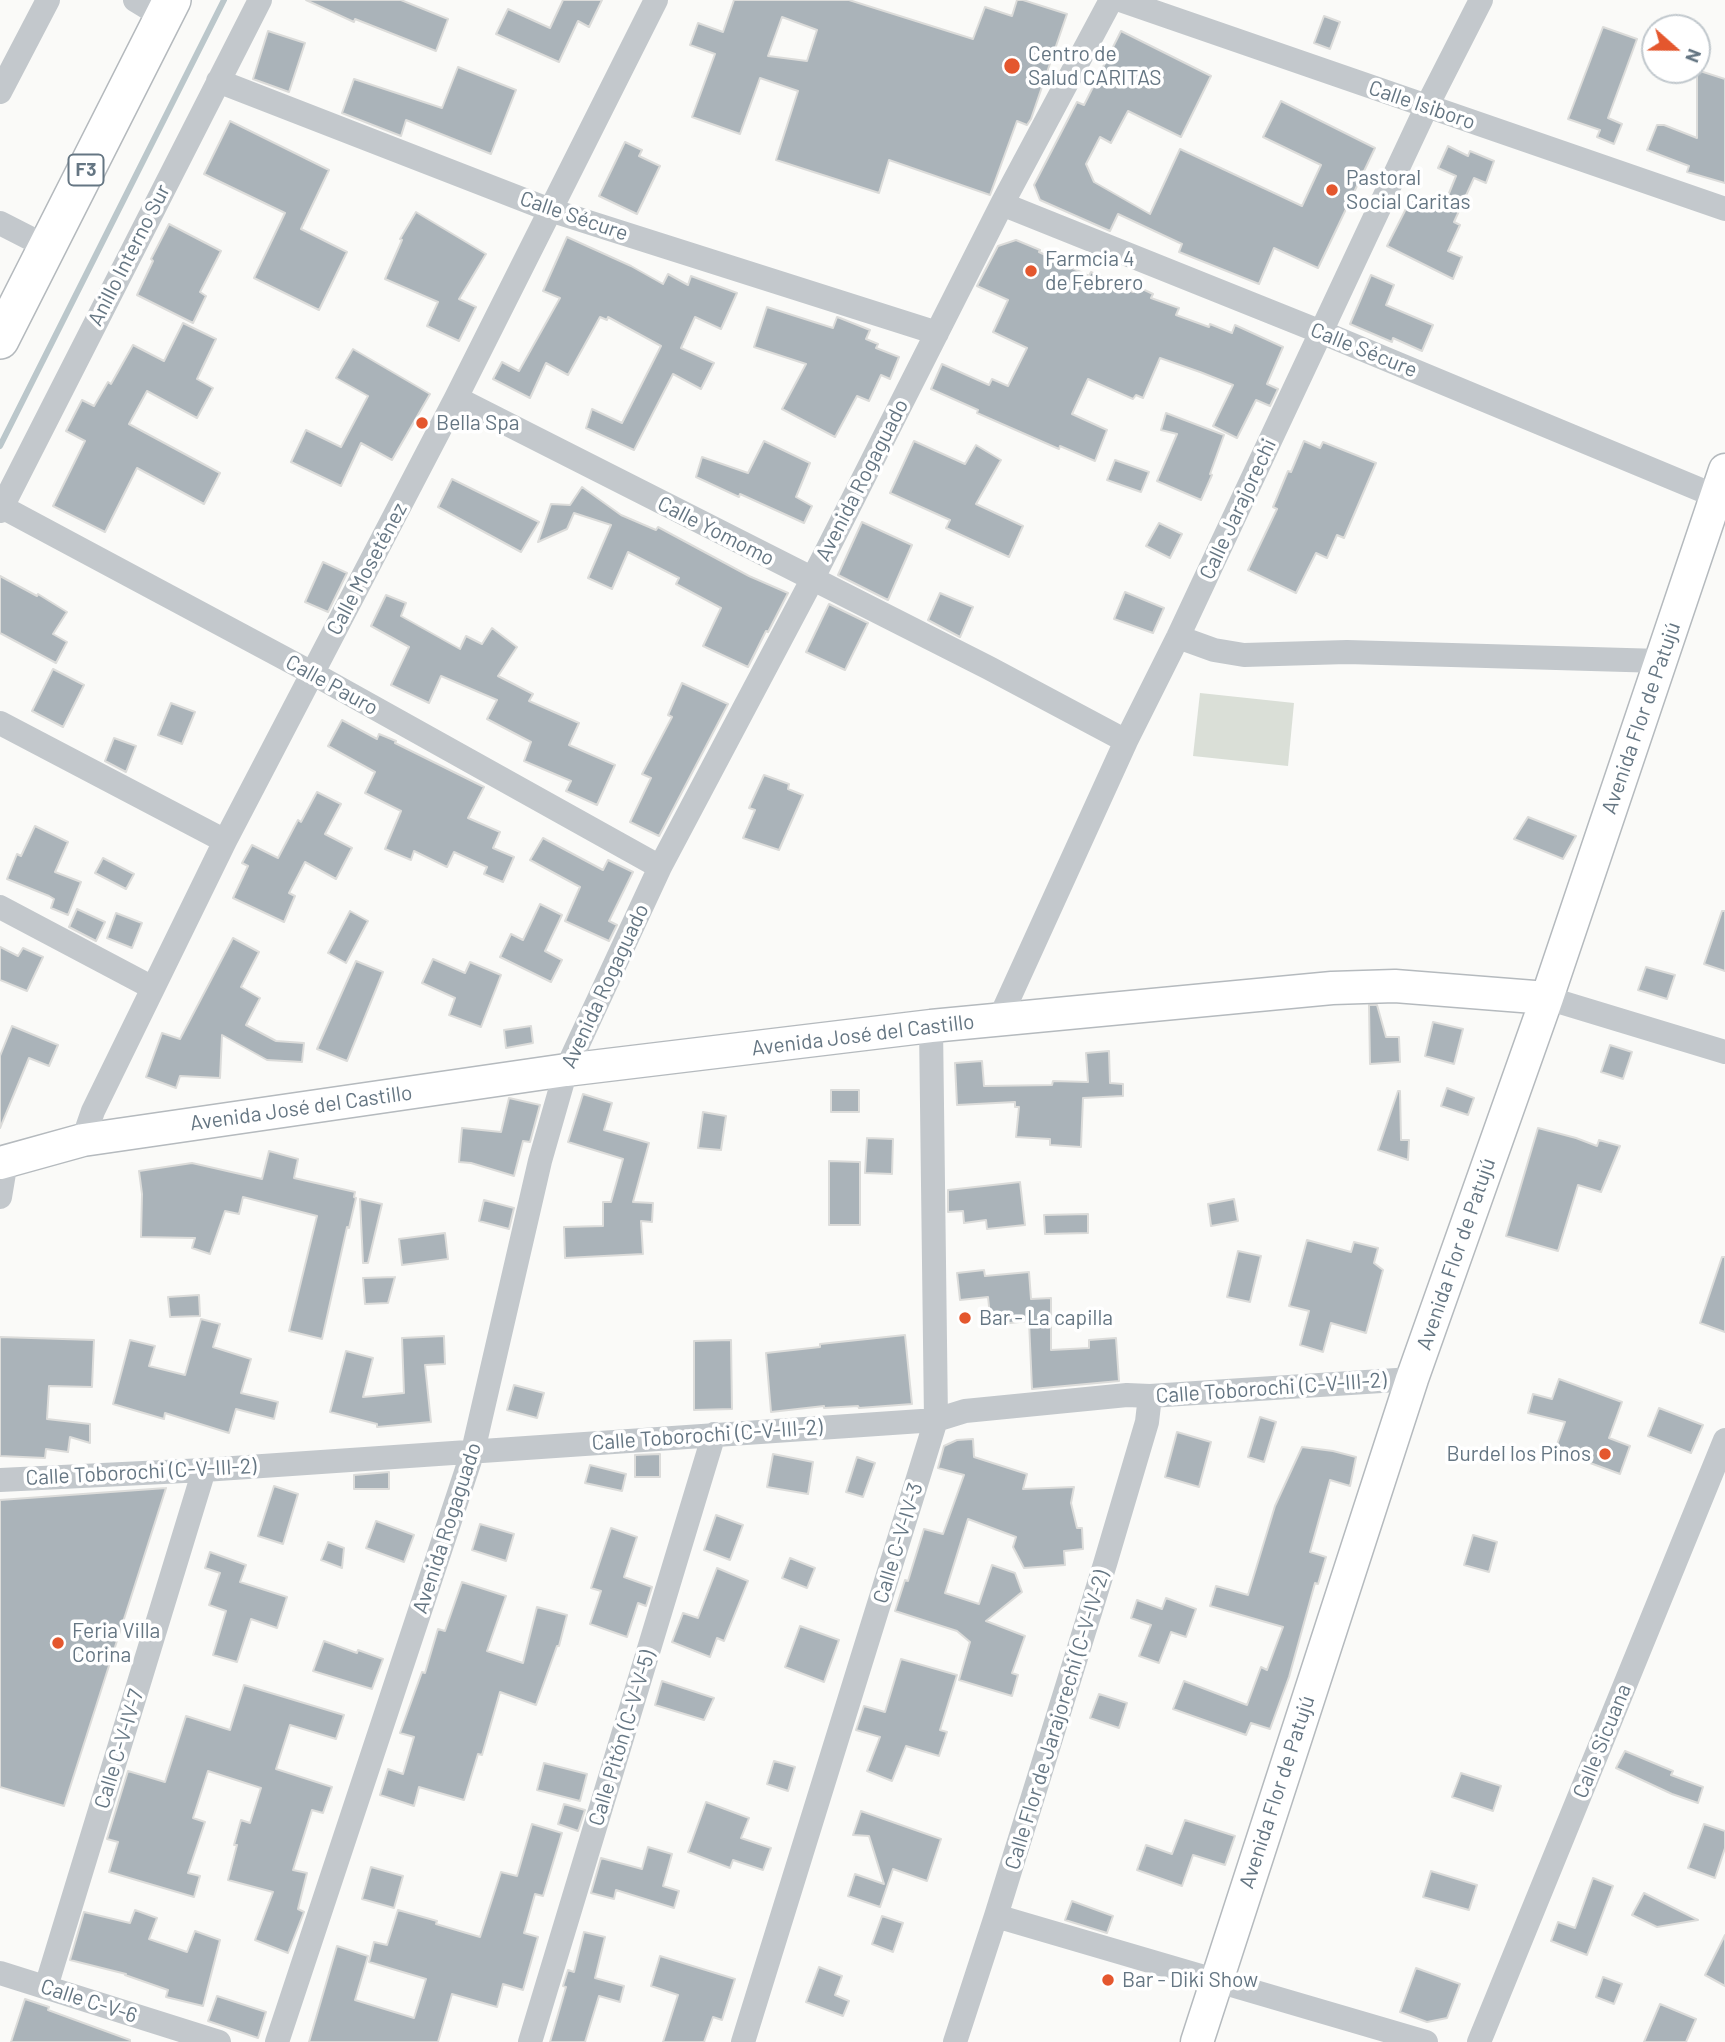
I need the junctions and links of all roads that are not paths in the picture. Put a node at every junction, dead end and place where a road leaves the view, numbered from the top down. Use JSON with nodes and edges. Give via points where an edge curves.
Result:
{"nodes":[{"id":1,"x":48,"y":0,"type":"edge"},
{"id":2,"x":260,"y":0,"type":"edge"},
{"id":3,"x":656,"y":0,"type":"edge"},
{"id":4,"x":1111,"y":0,"type":"edge"},
{"id":5,"x":1120,"y":0,"type":"edge"},
{"id":6,"x":1481,"y":0,"type":"edge"},
{"id":7,"x":157,"y":6,"type":"edge"},
{"id":8,"x":218,"y":81,"type":"junction"},
{"id":9,"x":0,"y":92,"type":"edge"},
{"id":10,"x":1427,"y":106,"type":"junction"},
{"id":11,"x":1002,"y":204,"type":"junction"},
{"id":12,"x":1725,"y":209,"type":"edge"},
{"id":13,"x":550,"y":210,"type":"junction"},
{"id":14,"x":0,"y":223,"type":"edge"},
{"id":15,"x":47,"y":247,"type":"junction"},
{"id":16,"x":1321,"y":332,"type":"junction"},
{"id":17,"x":937,"y":333,"type":"junction"},
{"id":18,"x":0,"y":340,"type":"edge"},
{"id":19,"x":456,"y":398,"type":"junction"},
{"id":20,"x":1722,"y":488,"type":"edge"},
{"id":21,"x":1,"y":509,"type":"edge"},
{"id":22,"x":812,"y":580,"type":"junction"},
{"id":23,"x":1178,"y":637,"type":"junction"},
{"id":24,"x":1661,"y":661,"type":"junction"},
{"id":25,"x":313,"y":673,"type":"junction"},
{"id":26,"x":0,"y":723,"type":"edge"},
{"id":27,"x":1126,"y":741,"type":"junction"},
{"id":28,"x":225,"y":841,"type":"junction"},
{"id":29,"x":660,"y":867,"type":"junction"},
{"id":30,"x":0,"y":907,"type":"edge"},
{"id":31,"x":153,"y":988,"type":"junction"},
{"id":32,"x":1547,"y":998,"type":"junction"},
{"id":33,"x":999,"y":1020,"type":"junction"},
{"id":34,"x":931,"y":1026,"type":"junction"},
{"id":35,"x":1725,"y":1052,"type":"edge"},
{"id":36,"x":566,"y":1070,"type":"junction"},
{"id":37,"x":83,"y":1140,"type":"junction"},
{"id":38,"x":3,"y":1162,"type":"edge"},
{"id":39,"x":0,"y":1197,"type":"edge"},
{"id":40,"x":1412,"y":1379,"type":"junction"},
{"id":41,"x":1150,"y":1396,"type":"junction"},
{"id":42,"x":936,"y":1420,"type":"junction"},
{"id":43,"x":713,"y":1434,"type":"junction"},
{"id":44,"x":473,"y":1451,"type":"junction"},
{"id":45,"x":1722,"y":1456,"type":"edge"},
{"id":46,"x":204,"y":1470,"type":"junction"},
{"id":47,"x":0,"y":1480,"type":"edge"},
{"id":48,"x":996,"y":1916,"type":"junction"},
{"id":49,"x":0,"y":1973,"type":"edge"},
{"id":50,"x":1217,"y":1979,"type":"junction"},
{"id":51,"x":46,"y":1987,"type":"junction"},
{"id":52,"x":219,"y":2042,"type":"edge"},
{"id":53,"x":277,"y":2042,"type":"edge"},
{"id":54,"x":530,"y":2042,"type":"edge"},
{"id":55,"x":743,"y":2042,"type":"edge"},
{"id":56,"x":955,"y":2042,"type":"edge"},
{"id":57,"x":1197,"y":2042,"type":"edge"},
{"id":58,"x":1426,"y":2042,"type":"edge"},
{"id":59,"x":1479,"y":2042,"type":"edge"}],
"edges":[{"from":1,"to":9,"type":"street"},
{"from":2,"to":8,"type":"street","name":"Anillo Interno Sur"},
{"from":3,"to":13,"type":"street","name":"Calle Moseténez"},
{"from":4,"to":11,"type":"street","name":"Avenida Rogaguado"},
{"from":5,"to":10,"type":"street","name":"Calle Isiboro"},
{"from":6,"to":10,"type":"street","name":"Calle Jarajorechi"},
{"from":7,"to":15,"type":"highway","number":"F3"},
{"from":8,"to":13,"type":"street","name":"Calle Sécure"},
{"from":8,"to":21,"type":"street","name":"Anillo Interno Sur"},
{"from":10,"to":12,"type":"street","name":"Calle Isiboro"},
{"from":10,"to":16,"type":"street","name":"Calle Jarajorechi"},
{"from":11,"to":16,"type":"street","name":"Calle Sécure"},
{"from":11,"to":17,"type":"street","name":"Avenida Rogaguado"},
{"from":13,"to":17,"type":"street","name":"Calle Sécure"},
{"from":13,"to":19,"type":"street","name":"Calle Moseténez"},
{"from":14,"to":15,"type":"street"},
{"from":15,"to":18,"type":"highway","number":"F3"},
{"from":16,"to":20,"type":"street","name":"Calle Sécure"},
{"from":16,"to":23,"type":"street","name":"Calle Jarajorechi"},
{"from":17,"to":22,"type":"street","name":"Avenida Rogaguado"},
{"from":19,"to":22,"type":"street","name":"Calle Yomomo"},
{"from":19,"to":25,"type":"street","name":"Calle Moseténez"},
{"from":20,"to":24,"type":"main road","name":"Avenida Flor de Patujú"},
{"from":21,"to":25,"type":"street","name":"Calle Pauro"},
{"from":22,"to":27,"type":"street","name":"Calle Yomomo"},
{"from":22,"to":29,"type":"street","name":"Avenida Rogaguado"},
{"from":23,"to":24,"type":"street","via":[[1244,655],[1347,652]]},
{"from":23,"to":27,"type":"street","name":"Calle Jarajorechi"},
{"from":24,"to":32,"type":"main road","name":"Avenida Flor de Patujú"},
{"from":25,"to":28,"type":"street","name":"Calle Moseténez"},
{"from":25,"to":29,"type":"street","name":"Calle Pauro"},
{"from":26,"to":28,"type":"street"},
{"from":27,"to":33,"type":"street","name":"Calle Jarajorechi"},
{"from":28,"to":31,"type":"street","name":"Calle Moseténez"},
{"from":29,"to":36,"type":"street","name":"Avenida Rogaguado"},
{"from":30,"to":31,"type":"street"},
{"from":31,"to":37,"type":"street","name":"Calle Moseténez"},
{"from":32,"to":33,"type":"main road","name":"Avenida José del Castillo","via":[[1395,986],[1332,988]]},
{"from":32,"to":35,"type":"street","name":"Avenida José del Castillo"},
{"from":32,"to":40,"type":"main road","name":"Avenida Flor de Patujú"},
{"from":33,"to":34,"type":"main road","name":"Avenida José del Castillo"},
{"from":34,"to":36,"type":"main road","name":"Avenida José del Castillo"},
{"from":34,"to":42,"type":"street","name":"Calle C-V-IV-3"},
{"from":36,"to":37,"type":"main road","name":"Avenida José del Castillo"},
{"from":36,"to":44,"type":"street","name":"Avenida Rogaguado","via":[[540,1161]]},
{"from":37,"to":38,"type":"main road","name":"Avenida José del Castillo"},
{"from":38,"to":39,"type":"street"},
{"from":40,"to":41,"type":"street","name":"Calle Toborochi (C-V-III-2)"},
{"from":40,"to":50,"type":"main road","name":"Avenida Flor de Patujú"},
{"from":41,"to":42,"type":"street","name":"Calle Toborochi (C-V-III-2)","via":[[965,1411]]},
{"from":41,"to":48,"type":"street","name":"Calle Flor de Jarajorechi (C-V-IV-2)","via":[[1147,1422],[1105,1564]]},
{"from":42,"to":43,"type":"street","name":"Calle Toborochi (C-V-III-2)"},
{"from":42,"to":55,"type":"street","name":"Calle C-V-IV-3"},
{"from":43,"to":44,"type":"street","name":"Calle Toborochi (C-V-III-2)"},
{"from":43,"to":54,"type":"street","name":"Calle Pitón (C-V-V-5)"},
{"from":44,"to":46,"type":"street","name":"Calle Toborochi (C-V-III-2)"},
{"from":44,"to":53,"type":"street","name":"Avenida Rogaguado"},
{"from":45,"to":59,"type":"street","name":"Calle Sicuana"},
{"from":46,"to":47,"type":"street","name":"Calle Toborochi (C-V-III-2)"},
{"from":46,"to":51,"type":"street","name":"Calle C-V-IV-7"},
{"from":48,"to":50,"type":"street"},
{"from":48,"to":56,"type":"street","name":"Calle Flor de Jarajorechi (C-V-IV-2)"},
{"from":49,"to":51,"type":"street","name":"Calle C-V-6"},
{"from":50,"to":57,"type":"main road","name":"Avenida Flor de Patujú"},
{"from":50,"to":58,"type":"street"},
{"from":51,"to":52,"type":"street","name":"Calle C-V-6"}]}
